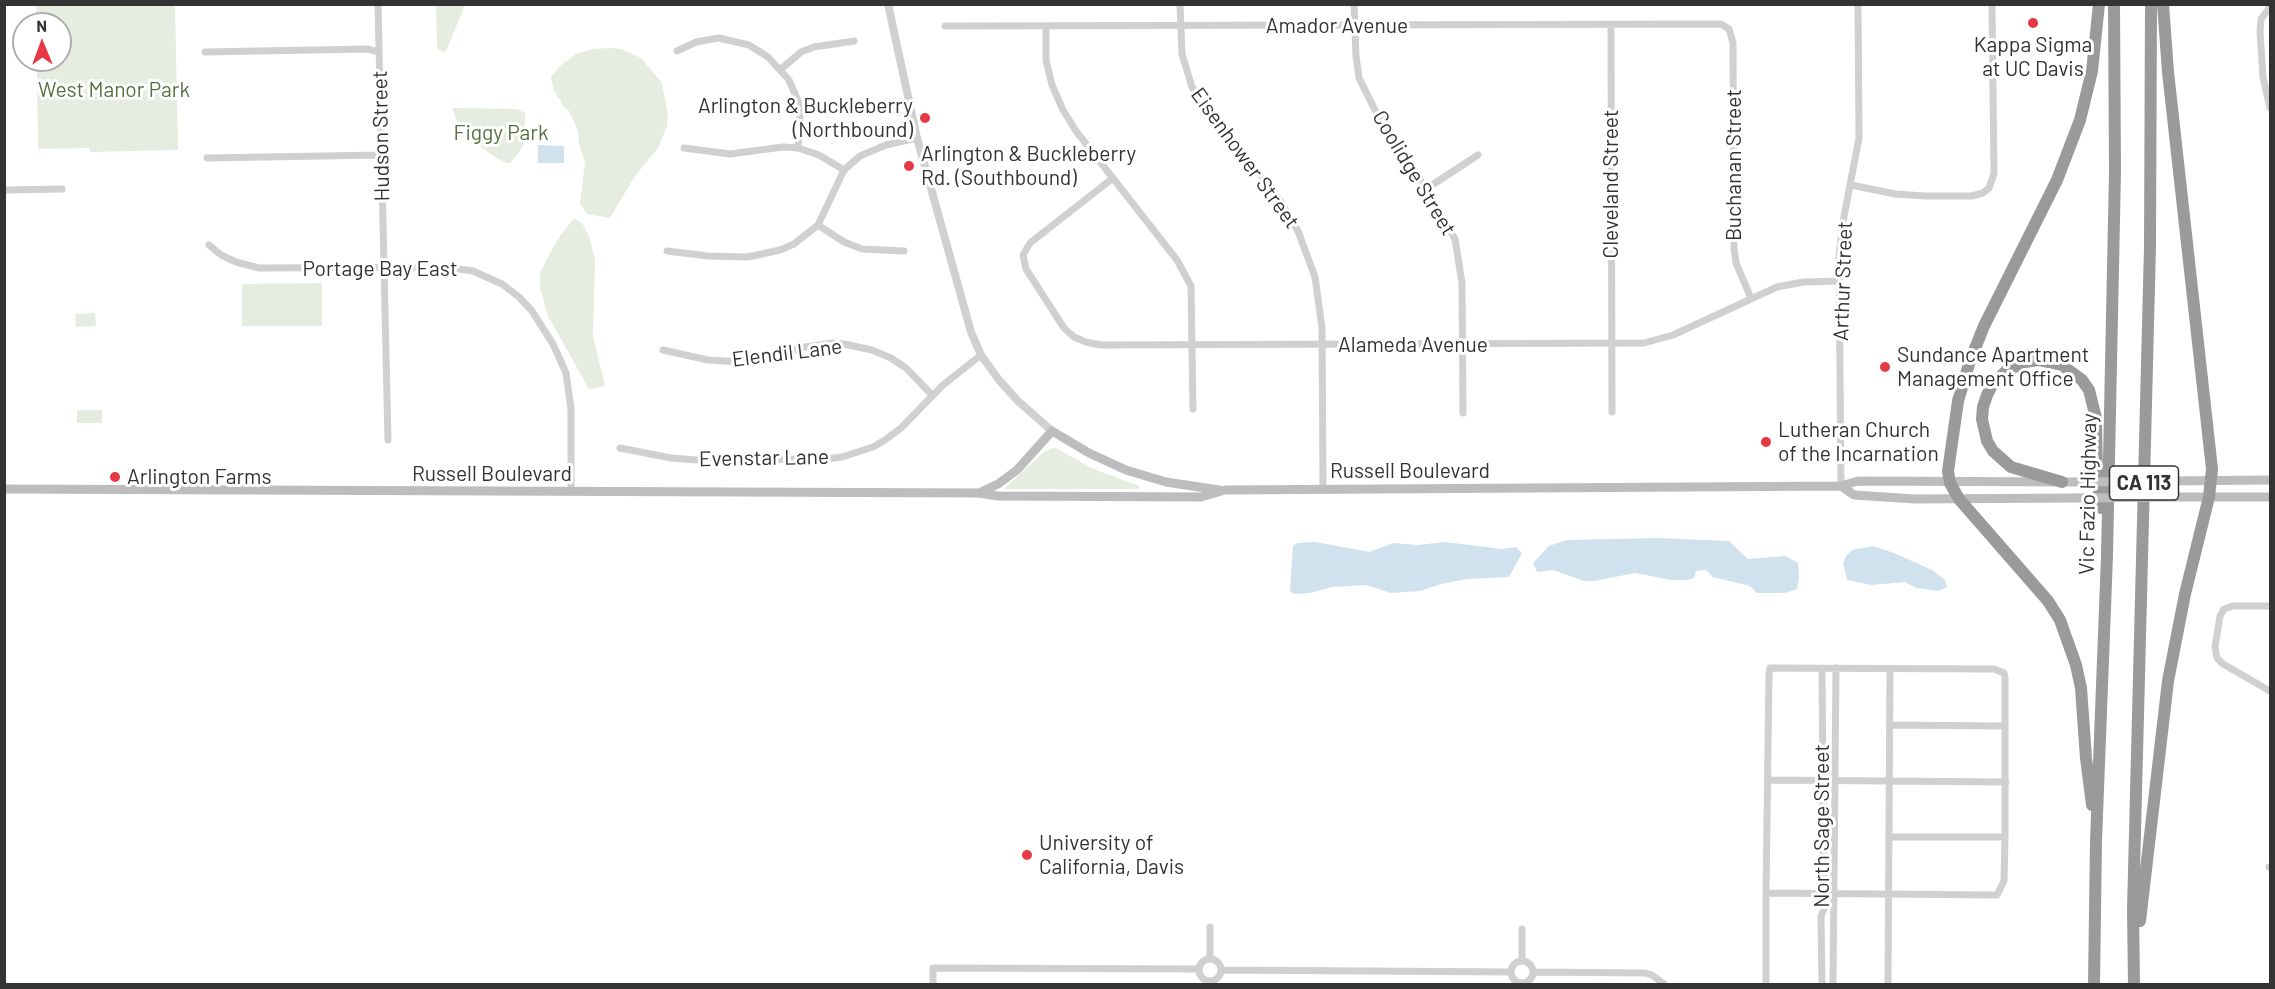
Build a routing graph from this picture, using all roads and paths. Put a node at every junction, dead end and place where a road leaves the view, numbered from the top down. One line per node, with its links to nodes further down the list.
1 (378, 4): 21 (street, Hudson Street)
2 (888, 4): 24 (street)
3 (1180, 4): 16 (street, Eisenhower Street)
4 (1354, 4): 14 (street, Coolidge Street)
5 (1858, 4): 32 (street, Arthur Street)
6 (1992, 4): 32 (street)
7 (2099, 4): 59 (highway)
8 (2114, 4): 69 (highway, Vic Fazio Highway / CA 113)
9 (2151, 4): 93 (highway, CA 113)
10 (2163, 4): 57 (highway)
11 (2271, 7): 23 (street)
12 (1611, 25): 14 (street, Amador Avenue); 17 (street, Amador Avenue); 43 (street, Cleveland Street)
13 (1046, 26): 15 (street, Amador Avenue); 16 (street, Amador Avenue); 31 (street)
14 (1354, 26): 16 (street, Amador Avenue); 34 (street, Coolidge Street)
15 (945, 27)
16 (1180, 27): 45 (street, Eisenhower Street)
17 (1729, 29): 42 (street, Buchanan Street)
18 (854, 41): 22 (street)
19 (677, 51): 22 (street)
20 (205, 52): 21 (street)
21 (379, 52): 27 (street, Hudson Street)
22 (781, 69): 26 (street)
23 (2271, 108)
24 (917, 138): 30 (street); 48 (street)
25 (684, 148): 26 (street)
26 (798, 148): 30 (street)
27 (381, 155): 29 (street); 40 (street, Hudson Street)
28 (1478, 155): 34 (street)
29 (207, 158)
30 (844, 170): 36 (street)
31 (1113, 178): 46 (street); 46 (street, Alameda Avenue)
32 (1851, 185): 41 (street, Arthur Street)
33 (62, 189): 35 (street)
34 (1426, 189): 44 (street, Coolidge Street)
35 (4, 190)
36 (818, 225): 38 (street); 39 (street)
37 (209, 245): 40 (street, Portage Bay East)
38 (667, 251)
39 (904, 251)
40 (384, 267): 54 (street, Hudson Street); 64 (street, Portage Bay East)
41 (1839, 281): 42 (street, Alameda Avenue); 60 (street, Arthur Street)
42 (1751, 298): 43 (street, Alameda Avenue)
43 (1612, 343): 44 (street, Alameda Avenue); 51 (street, Cleveland Street)
44 (1462, 344): 45 (street, Alameda Avenue); 52 (street, Coolidge Street)
45 (1322, 345): 46 (street, Alameda Avenue); 62 (street, Eisenhower Street)
46 (1194, 346): 50 (street)
47 (663, 350): 49 (street, Elendil Lane)
48 (981, 355): 49 (street, Evenstar Lane); 53 (street)
49 (932, 395): 55 (street, Evenstar Lane)
50 (1194, 409)
51 (1612, 412)
52 (1463, 413)
53 (1052, 431): 63 (main road); 65 (main road, Russell Boulevard)
54 (388, 440)
55 (620, 448)
56 (2271, 480): 57 (main road, Russell Boulevard)
57 (2211, 481): 58 (main road, Russell Boulevard, bridge); 66 (highway)
58 (2062, 482): 59 (main road, Russell Boulevard); 69 (highway)
59 (1950, 483): 60 (main road, Russell Boulevard); 68 (highway)
60 (1841, 486): 62 (main road, Russell Boulevard); 68 (main road, Russell Boulevard)
61 (4, 489): 64 (main road, Russell Boulevard)
62 (1323, 489): 63 (main road, Russell Boulevard)
63 (1225, 490): 65 (main road, Russell Boulevard)
64 (571, 492): 65 (main road, Russell Boulevard)
65 (979, 493)
66 (2209, 497): 67 (main road, Russell Boulevard); 68 (main road, Russell Boulevard, bridge); 93 (highway)
67 (2271, 497)
68 (1959, 499): 84 (highway)
69 (2107, 556): 84 (highway, Vic Fazio Highway / CA 113)
70 (2271, 606): 74 (street)
71 (1822, 668): 72 (street); 77 (street); 78 (street, North Sage Street)
72 (1836, 668): 73 (street); 79 (street, North Sage Street)
73 (1890, 669): 75 (street); 76 (street)
74 (2271, 690)
75 (1890, 725): 76 (street); 80 (street)
76 (2006, 726): 81 (street)
77 (1768, 780): 78 (street); 85 (street)
78 (1822, 780): 79 (street); 86 (street, North Sage Street)
79 (1834, 780): 80 (street); 87 (street, North Sage Street)
80 (1890, 781): 81 (street); 82 (street)
81 (2006, 782): 83 (street)
82 (1889, 837): 83 (street); 88 (street)
83 (2005, 837): 88 (street)
84 (2096, 841): 106 (highway, Vic Fazio Highway / CA 113)
85 (1766, 893): 86 (street); 102 (street)
86 (1823, 895): 87 (street); 103 (street, North Sage Street)
87 (1833, 895): 88 (street); 104 (street, North Sage Street)
88 (1888, 895): 105 (street)
89 (1210, 927): 91 (street)
90 (1522, 929): 92 (street)
91 (1210, 958): 94 (street); 95 (street)
92 (1522, 961): 96 (street); 97 (street)
93 (2135, 961): 107 (highway, CA 113)
94 (1199, 969): 98 (street); 99 (street)
95 (1222, 970): 96 (street); 98 (street)
96 (1510, 972): 100 (street)
97 (1533, 972): 100 (street); 101 (street)
98 (1210, 983)
99 (933, 984)
100 (1522, 984)
101 (1664, 984)
102 (1766, 984)
103 (1821, 984)
104 (1833, 984)
105 (1888, 984)
106 (2094, 984)
107 (2134, 984)

